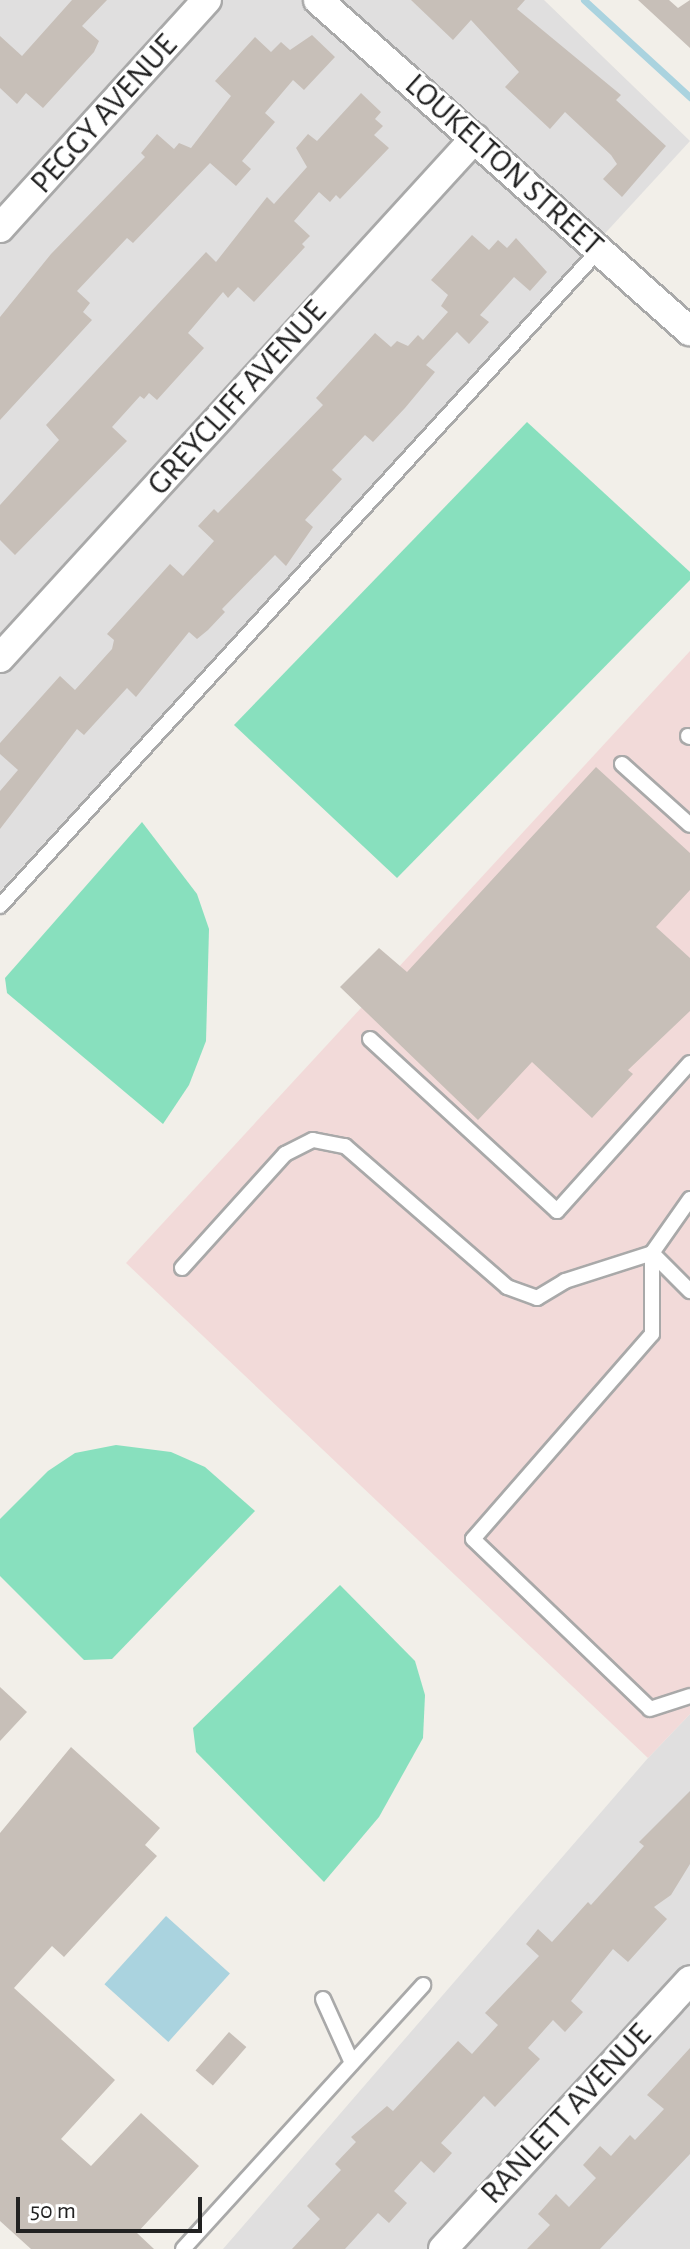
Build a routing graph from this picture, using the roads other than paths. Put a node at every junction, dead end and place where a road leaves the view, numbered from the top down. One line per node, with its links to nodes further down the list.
1 (207, 0): 4 (street, PEGGY AVENUE)
2 (318, 0): 3 (street, LOUKELTON STREET)
3 (475, 138): 5 (street, LOUKELTON STREET); 7 (street, GREYCLIFF AVENUE)
4 (0, 228)
5 (600, 249): 6 (street, LOUKELTON STREET); 10 (lane)
6 (690, 331)
7 (0, 658)
8 (622, 764): 9 (lane)
9 (690, 825)
10 (0, 906)
11 (370, 1039): 12 (lane)
12 (690, 1063)
13 (690, 1199): 14 (lane)
14 (652, 1253): 15 (lane); 16 (lane); 17 (lane)
15 (182, 1268)
16 (690, 1291)
17 (690, 1696)
18 (690, 1980): 23 (street, RANLETT AVENUE)
19 (423, 1985): 21 (lane)
20 (323, 1999): 21 (lane)
21 (352, 2063): 22 (lane)
22 (183, 2249)
23 (443, 2249)

